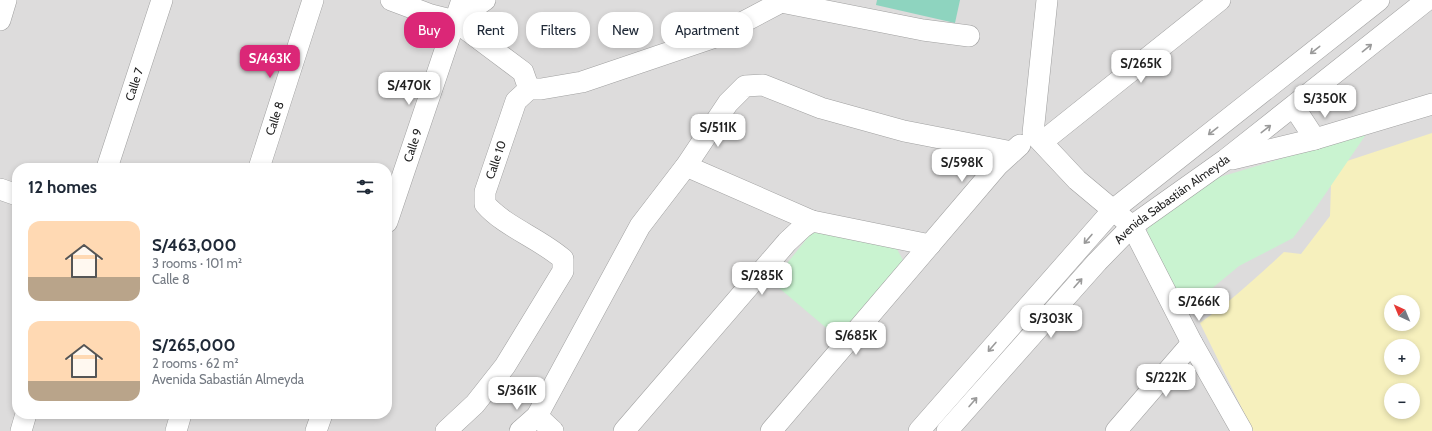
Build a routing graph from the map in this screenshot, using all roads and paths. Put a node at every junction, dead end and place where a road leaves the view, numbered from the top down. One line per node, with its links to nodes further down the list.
1 (6, 0): 13 (street)
2 (162, 0): 24 (street, Calle 7)
3 (313, 0): 25 (street, Calle 8)
4 (391, 0): 12 (street)
5 (462, 0): 14 (street, Calle 9)
6 (485, 0): 14 (street)
7 (1047, 0): 20 (street)
8 (1220, 0): 20 (street)
9 (1379, 0): 30 (street, Avenida Sabastián Almeyda, one-way to 30)
10 (1427, 0): 19 (street, Avenida Sabastián Almeyda, one-way to 10)
11 (783, 1): 15 (street); 17 (street)
12 (423, 12)
13 (0, 20)
14 (455, 21): 17 (street)
15 (969, 36)
16 (446, 48): 29 (street, Calle 9)
17 (529, 89): 42 (street, Calle 10)
18 (1432, 104): 21 (street)
19 (1294, 107): 21 (street); 23 (street, Avenida Sabastián Almeyda, one-way to 19)
20 (1038, 137): 22 (street); 30 (street)
21 (1316, 139): 23 (street)
22 (1012, 152): 26 (street); 33 (street)
23 (1225, 160): 32 (street, Avenida Sabastián Almeyda)
24 (109, 163)
25 (261, 163)
26 (686, 166): 31 (street); 35 (street)
27 (0, 189): 28 (street)
28 (12, 193)
29 (392, 207)
30 (1113, 210): 32 (street); 47 (street, Avenida Sabastián Almeyda, one-way to 47)
31 (812, 221): 33 (street); 45 (street)
32 (1132, 226): 34 (street); 48 (street, Avenida Sabastián Almeyda, one-way to 32)
33 (930, 245): 46 (street)
34 (1192, 343): 49 (street); 50 (street)
35 (536, 416): 43 (street); 44 (street)
36 (25, 419): 39 (street)
37 (180, 419): 40 (street)
38 (320, 419): 41 (street)
39 (21, 431)
40 (176, 431)
41 (316, 431)
42 (446, 431)
43 (520, 431)
44 (553, 431)
45 (624, 431)
46 (771, 431)
47 (919, 431)
48 (947, 431)
49 (1116, 431)
50 (1242, 431)

